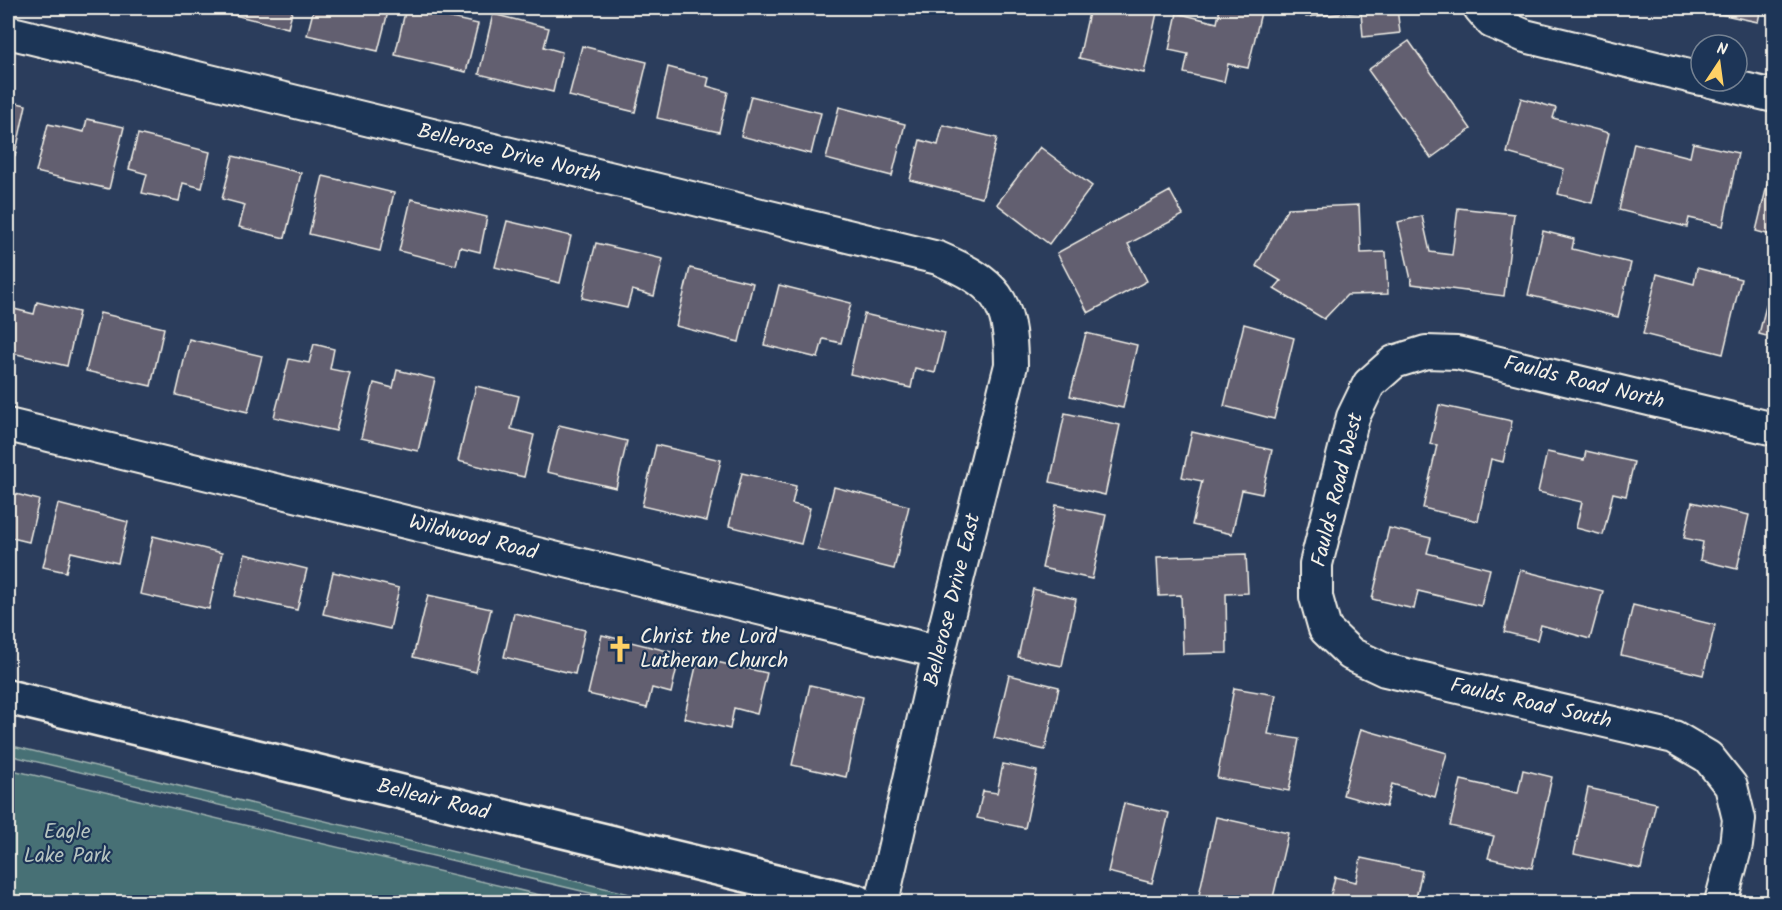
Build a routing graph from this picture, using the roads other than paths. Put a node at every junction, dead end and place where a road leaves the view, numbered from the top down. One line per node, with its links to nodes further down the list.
1 (1480, 8): 3 (street)
2 (8, 32): 6 (street, Bellerose Drive North)
3 (1689, 76)
4 (1749, 90): 5 (street)
5 (1774, 96)
6 (1000, 298): 11 (street, Bellerose Drive East)
7 (1394, 362): 9 (street, Faulds Road North); 10 (street, Faulds Road West)
8 (8, 425): 11 (street, Wildwood Road)
9 (1774, 429)
10 (1325, 629): 15 (street, Faulds Road South)
11 (939, 652): 14 (street, Bellerose Drive East)
12 (8, 697): 13 (main road, Belleair Road)
13 (858, 903)
14 (882, 903)
15 (1721, 903)

